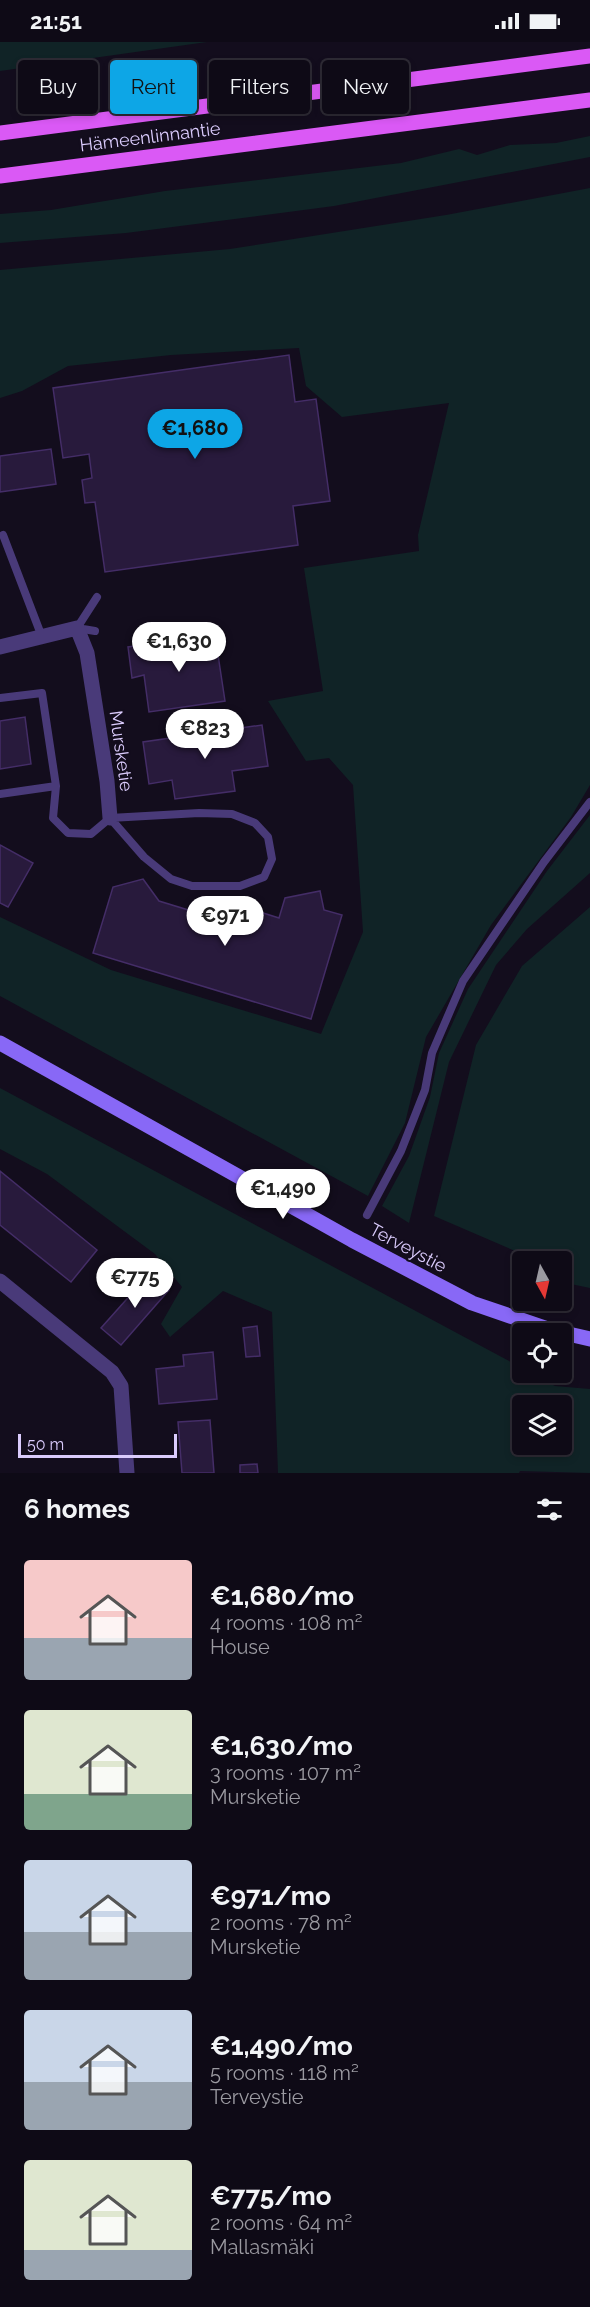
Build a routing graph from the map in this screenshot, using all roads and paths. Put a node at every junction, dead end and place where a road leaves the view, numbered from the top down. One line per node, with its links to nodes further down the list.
1 (590, 56): 3 (main road, Hämeenlinnantie)
2 (590, 100): 4 (main road, Hämeenlinnantie)
3 (0, 133)
4 (0, 176)
5 (3, 535): 9 (lane)
6 (97, 597): 7 (lane)
7 (77, 628): 8 (lane); 9 (street); 15 (street, Mursketie)
8 (95, 631)
9 (42, 637): 10 (street)
10 (0, 647)
11 (0, 698): 12 (lane)
12 (56, 786): 13 (lane); 15 (lane)
13 (0, 794)
14 (590, 802): 17 (lane)
15 (110, 818): 15 (lane)
16 (0, 1042): 19 (main road, Terveystie)
17 (367, 1215)
18 (0, 1281): 20 (street)
19 (590, 1339)
20 (127, 1473)

